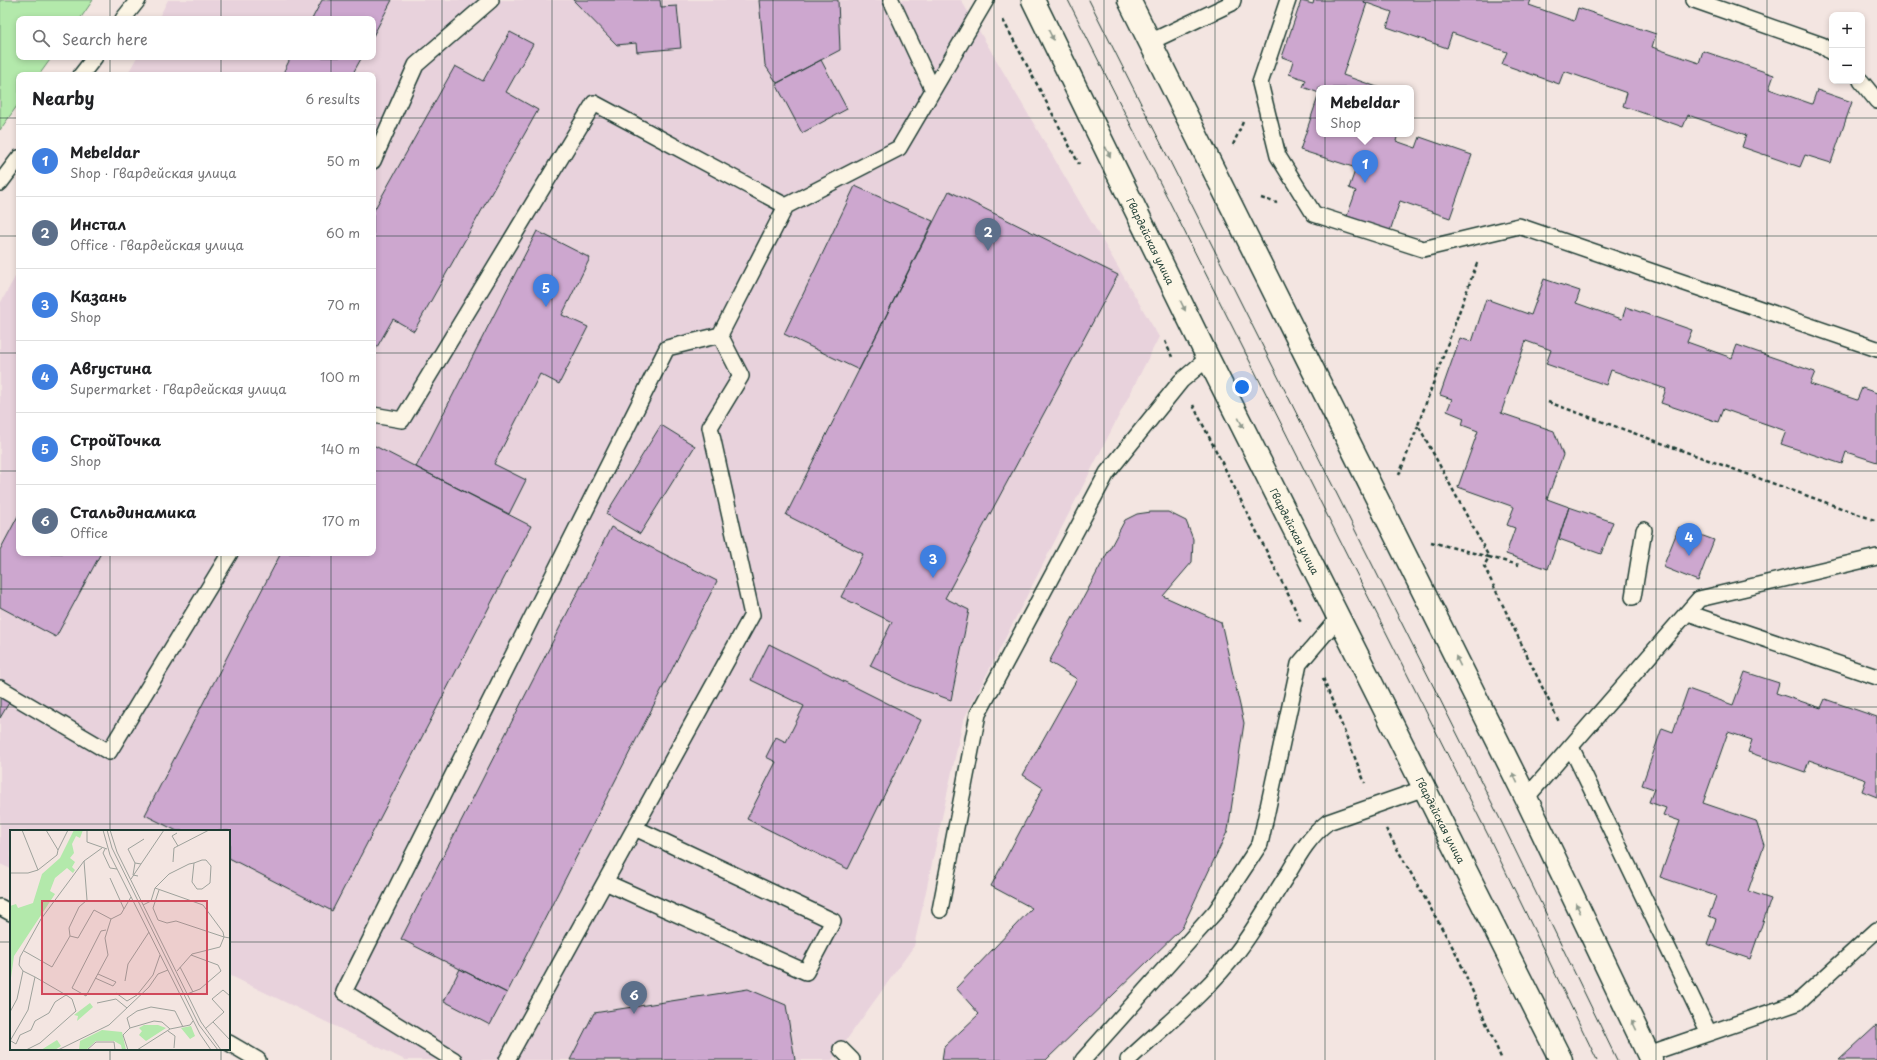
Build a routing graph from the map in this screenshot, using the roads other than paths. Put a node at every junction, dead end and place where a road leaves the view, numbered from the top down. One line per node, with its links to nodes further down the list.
1 (138, 0): 10 (lane)
2 (491, 0): 18 (lane)
3 (891, 0): 16 (lane)
4 (986, 0): 16 (lane)
5 (1033, 0): 24 (main road, Гвардейская улица, one-way to 24)
6 (1129, 0): 11 (main road)
7 (1233, 0): 11 (lane)
8 (1288, 0): 23 (lane)
9 (1694, 0): 12 (lane)
10 (125, 16)
11 (1150, 42): 36 (main road, one-way to 11)
12 (1829, 51)
13 (93, 60): 14 (lane)
14 (83, 72)
15 (1863, 84): 17 (lane)
16 (933, 90): 21 (lane)
17 (1877, 101)
18 (376, 154)
19 (16, 162): 20 (lane)
20 (0, 183)
21 (786, 206): 22 (lane); 25 (lane)
22 (720, 335): 37 (lane); 48 (lane)
23 (1877, 349)
24 (1208, 358): 31 (main road, Гвардейская улица, one-way to 31); 40 (lane)
25 (376, 416)
26 (1644, 530): 29 (lane)
27 (228, 556): 33 (lane)
28 (1877, 557): 30 (lane)
29 (1633, 597)
30 (1688, 613): 32 (lane); 34 (lane)
31 (1339, 617): 35 (main road, Гвардейская улица); 51 (lane)
32 (1877, 677)
33 (0, 688)
34 (1571, 747): 36 (lane); 43 (lane)
35 (1425, 788): 52 (lane); 53 (main road, Гвардейская улица)
36 (1526, 798): 46 (main road, one-way to 36)
37 (635, 828): 38 (lane); 38 (lane)
38 (605, 882): 49 (lane)
39 (0, 907): 41 (lane)
40 (940, 910)
41 (10, 912)
42 (1877, 930): 43 (lane)
43 (1709, 1033): 46 (lane)
44 (230, 1044): 47 (lane)
45 (840, 1049): 50 (lane)
46 (1649, 1057)
47 (258, 1060)
48 (454, 1060)
49 (508, 1060)
50 (852, 1060)
51 (1083, 1060)
52 (1128, 1060)
53 (1561, 1060)

